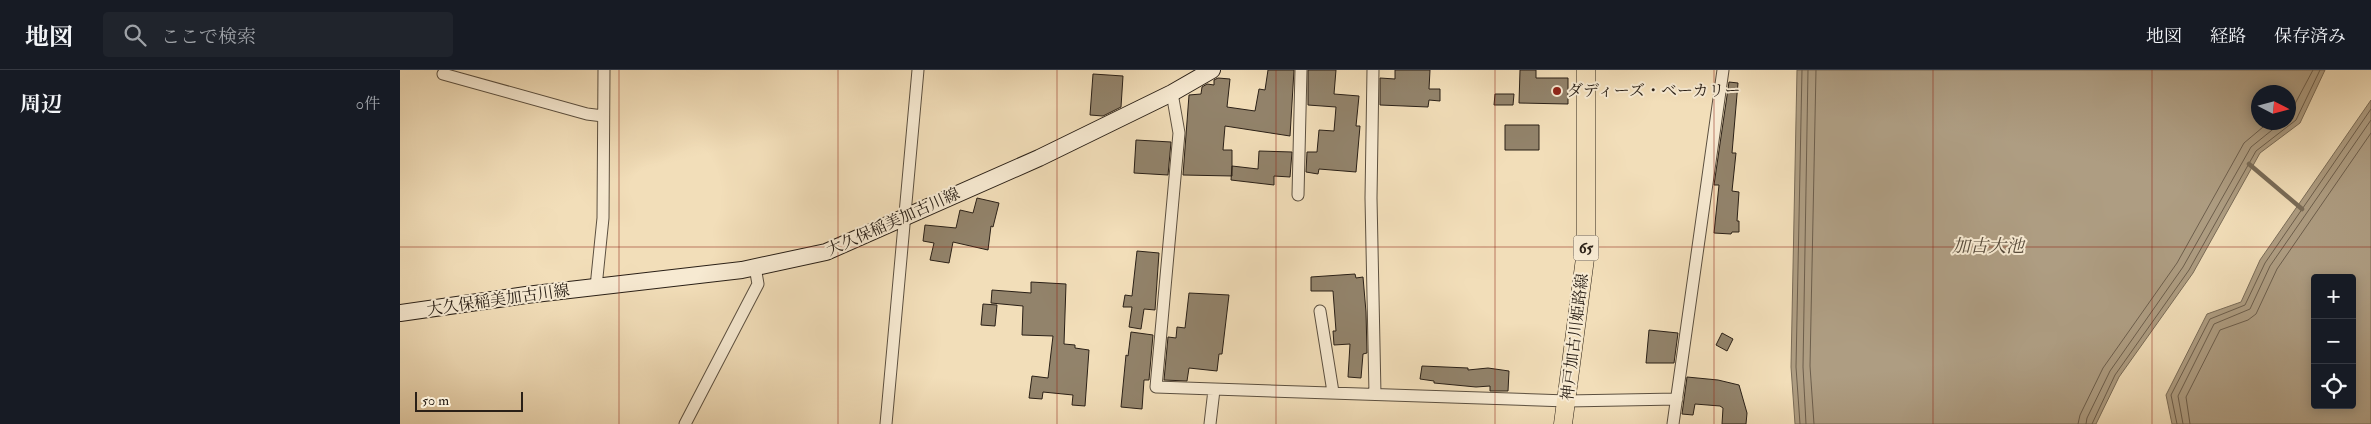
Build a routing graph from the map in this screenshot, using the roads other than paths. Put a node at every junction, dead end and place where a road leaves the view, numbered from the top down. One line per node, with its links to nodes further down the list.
1 (604, 70): 10 (street)
2 (918, 70): 12 (street)
3 (1212, 70): 9 (main road, 大久保稲美加古川線)
4 (1301, 70): 11 (street)
5 (1373, 70): 19 (street)
6 (1586, 70): 21 (main road, 神戸加古川姫路線 / 65)
7 (1723, 70): 20 (street)
8 (443, 74): 10 (street)
9 (1172, 93): 12 (main road, 大久保稲美加古川線); 17 (street)
10 (603, 116): 14 (street)
11 (1298, 195)
12 (904, 220): 13 (main road, 大久保稲美加古川線); 23 (street)
13 (755, 267): 14 (main road, 大久保稲美加古川線); 22 (street)
14 (596, 287): 16 (main road, 大久保稲美加古川線)
15 (1320, 312): 18 (street)
16 (400, 313)
17 (1214, 390): 18 (street); 24 (street)
18 (1333, 392): 19 (street)
19 (1375, 394): 21 (street)
20 (1677, 399): 21 (street); 26 (street)
21 (1567, 401): 25 (main road, 神戸加古川姫路線 / 65)
22 (685, 424)
23 (886, 424)
24 (1210, 424)
25 (1563, 424)
26 (1673, 424)

